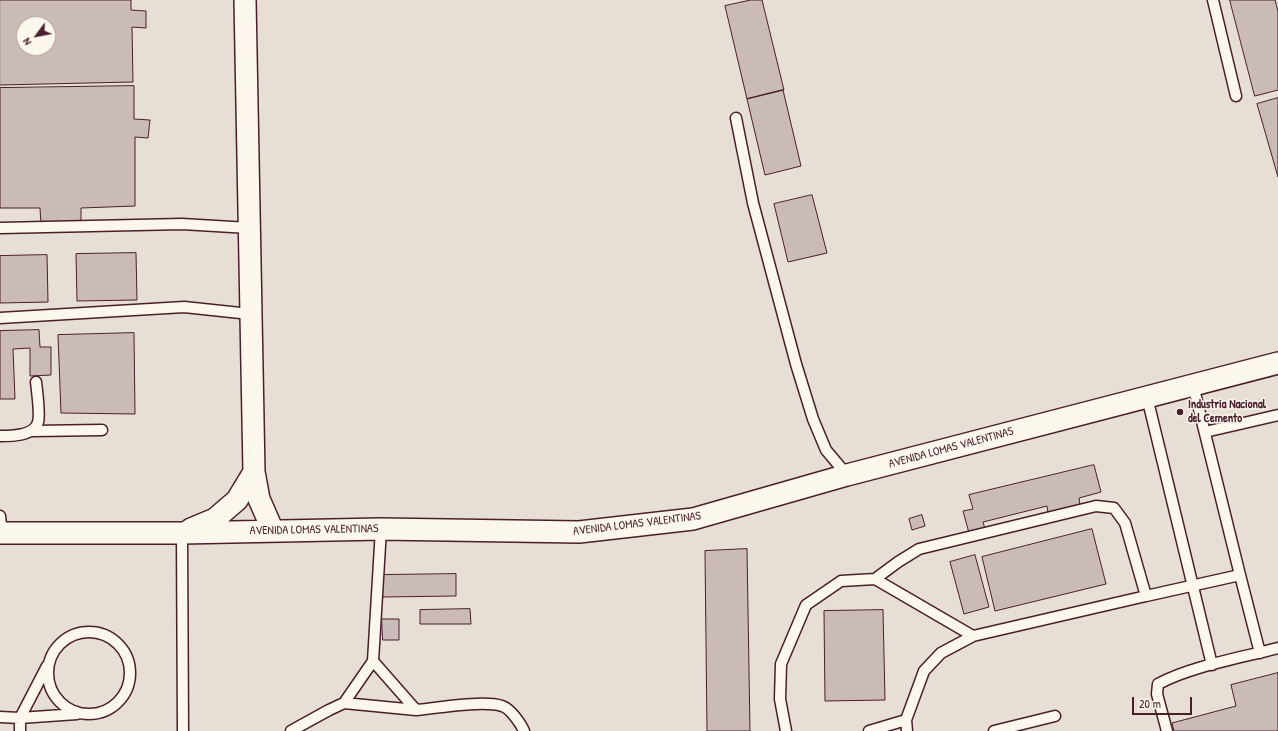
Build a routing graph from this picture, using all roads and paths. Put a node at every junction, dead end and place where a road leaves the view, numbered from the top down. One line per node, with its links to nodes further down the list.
1 (245, 0): 6 (street)
2 (1213, 0): 3 (lane)
3 (1236, 96)
4 (736, 118): 19 (lane)
5 (0, 228): 6 (lane)
6 (249, 228): 7 (street)
7 (250, 314): 8 (lane); 18 (street)
8 (0, 318)
9 (1278, 362): 11 (street, AVENIDA LOMAS VALENTINAS)
10 (36, 382): 15 (lane)
11 (1193, 385): 12 (street, AVENIDA LOMAS VALENTINAS); 16 (lane)
12 (1147, 397): 19 (street, AVENIDA LOMAS VALENTINAS); 26 (lane)
13 (1278, 414): 16 (lane)
14 (102, 430): 15 (lane)
15 (33, 431): 17 (lane)
16 (1205, 432): 24 (lane)
17 (0, 436)
18 (254, 472): 22 (street); 23 (street)
19 (847, 475): 21 (street, AVENIDA LOMAS VALENTINAS)
20 (1, 527): 23 (street, AVENIDA LOMAS VALENTINAS)
21 (380, 529): 22 (street, AVENIDA LOMAS VALENTINAS); 32 (lane)
22 (273, 531): 23 (street, AVENIDA LOMAS VALENTINAS)
23 (182, 533): 42 (lane)
24 (1240, 575): 26 (lane); 31 (lane)
25 (875, 579): 27 (lane); 28 (lane); 45 (lane)
26 (1193, 585): 27 (lane); 33 (lane)
27 (1146, 596): 28 (lane)
28 (973, 636): 40 (lane)
29 (58, 645): 36 (lane); 36 (lane); 39 (lane)
30 (1278, 648): 31 (lane)
31 (1260, 653): 33 (lane)
32 (373, 661): 34 (lane); 35 (lane)
33 (1212, 665): 49 (lane)
34 (344, 704): 35 (lane); 43 (lane)
35 (416, 710): 44 (lane)
36 (83, 714): 39 (lane)
37 (1054, 716): 48 (lane)
38 (0, 717): 39 (lane)
39 (20, 718): 41 (lane)
40 (906, 720): 46 (lane); 47 (lane)
41 (20, 731)
42 (183, 731)
43 (290, 731)
44 (524, 731)
45 (786, 731)
46 (869, 731)
47 (907, 731)
48 (994, 731)
49 (1167, 731)

